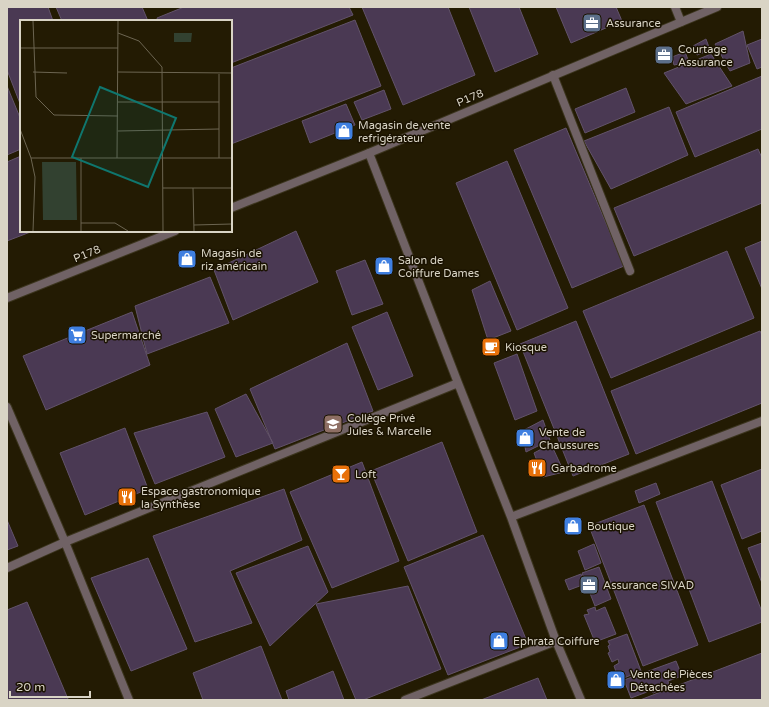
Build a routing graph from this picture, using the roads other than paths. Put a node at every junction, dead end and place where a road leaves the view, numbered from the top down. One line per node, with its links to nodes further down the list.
1 (675, 7): 3 (street)
2 (717, 7): 3 (street, P178)
3 (681, 22): 4 (street, P178)
4 (553, 75): 5 (street, P178); 8 (street)
5 (369, 153): 6 (street, P178); 10 (street)
6 (232, 208)
7 (172, 232): 9 (street, P178)
8 (630, 270)
9 (7, 298)
10 (458, 383): 13 (street); 14 (street)
11 (7, 407): 14 (street)
12 (762, 421): 13 (street)
13 (511, 517): 16 (street)
14 (65, 542): 15 (street); 17 (street)
15 (7, 568)
16 (556, 641): 18 (street); 19 (street)
17 (129, 700)
18 (405, 700)
19 (581, 700)

